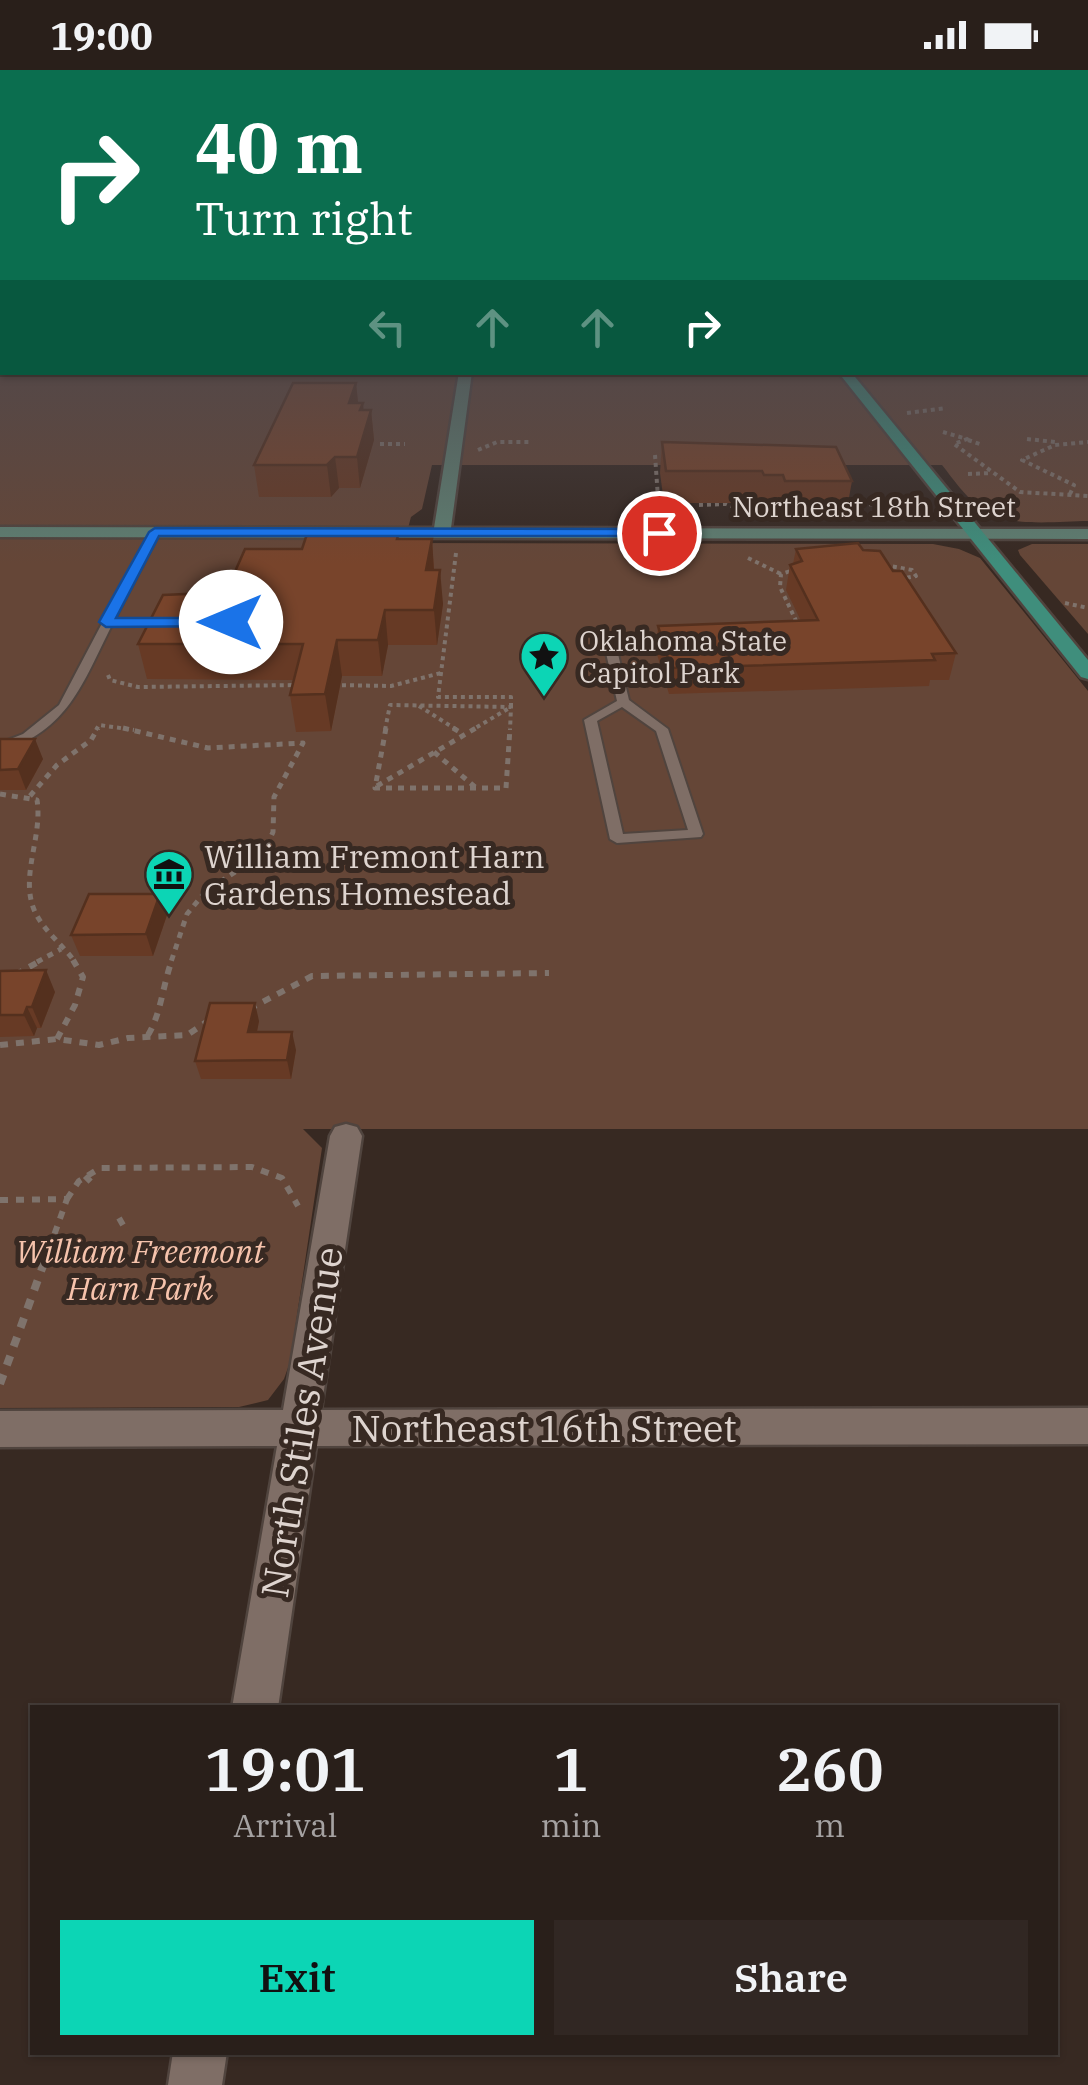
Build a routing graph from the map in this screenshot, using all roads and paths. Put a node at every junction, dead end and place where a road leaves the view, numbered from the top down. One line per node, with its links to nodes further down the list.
1 (465, 376): 31 (street)
2 (847, 376): 32 (main road)
3 (946, 408): 4 (path)
4 (901, 414)
5 (943, 432): 6 (path)
6 (968, 440): 11 (path); 18 (path)
7 (1027, 440): 12 (path)
8 (531, 442): 14 (path)
9 (1086, 443): 12 (path)
10 (380, 444): 13 (path)
11 (980, 444)
12 (1062, 444): 17 (path)
13 (406, 448)
14 (477, 450)
15 (655, 454): 23 (path)
16 (1015, 458): 17 (path)
17 (1022, 460): 21 (path)
18 (993, 473): 19 (path); 21 (path)
19 (968, 474)
20 (839, 492): 26 (path)
21 (1070, 494): 22 (path)
22 (1088, 496)
23 (663, 503)
24 (699, 505): 27 (path)
25 (921, 505): 26 (path)
26 (844, 506): 28 (path)
27 (744, 510)
28 (849, 516)
29 (0, 532): 30 (street, Northeast 18th Street)
30 (155, 532): 31 (street, Northeast 18th Street); 41 (lane)
31 (442, 533): 32 (street, Northeast 18th Street)
32 (978, 534): 33 (street, Northeast 18th Street); 46 (main road)
33 (1088, 534)
34 (747, 550): 38 (path)
35 (456, 552): 47 (path)
36 (876, 566): 36 (path)
37 (796, 569): 38 (path)
38 (780, 574): 43 (path)
39 (1088, 602): 40 (path)
40 (1078, 604)
41 (106, 622): 42 (lane); 45 (lane)
42 (178, 622)
43 (801, 630)
44 (620, 646): 50 (lane)
45 (94, 647): 48 (path); 54 (lane)
46 (1088, 673)
47 (440, 674): 49 (path); 52 (path)
48 (313, 685)
49 (331, 685)
50 (623, 702): 50 (lane)
51 (418, 706): 52 (path); 53 (path); 56 (path)
52 (510, 706): 53 (path); 57 (path)
53 (463, 734): 55 (path)
54 (0, 748)
55 (434, 752): 56 (path); 57 (path)
56 (374, 788): 57 (path)
57 (476, 788)
58 (0, 794): 59 (path)
59 (30, 796): 60 (path); 65 (path)
60 (62, 949): 62 (path); 66 (path)
61 (549, 973): 63 (path)
62 (0, 976)
63 (240, 1011)
64 (213, 1017): 65 (path)
65 (148, 1036): 66 (path)
66 (57, 1039): 67 (path)
67 (0, 1045)
68 (346, 1136): 80 (street, North Stiles Avenue)
69 (85, 1176): 70 (path); 71 (path); 73 (path)
70 (93, 1184)
71 (67, 1199): 72 (path); 76 (path)
72 (0, 1200)
73 (298, 1206)
74 (119, 1218): 75 (path)
75 (127, 1232)
76 (40, 1275): 77 (path); 78 (path)
77 (52, 1275)
78 (0, 1384)
79 (1088, 1426): 80 (street, Northeast 16th Street)
80 (300, 1427): 81 (street, Northeast 16th Street); 82 (street, North Stiles Avenue)
81 (0, 1428)
82 (256, 1705)
83 (200, 2055): 84 (street)
84 (195, 2085)

